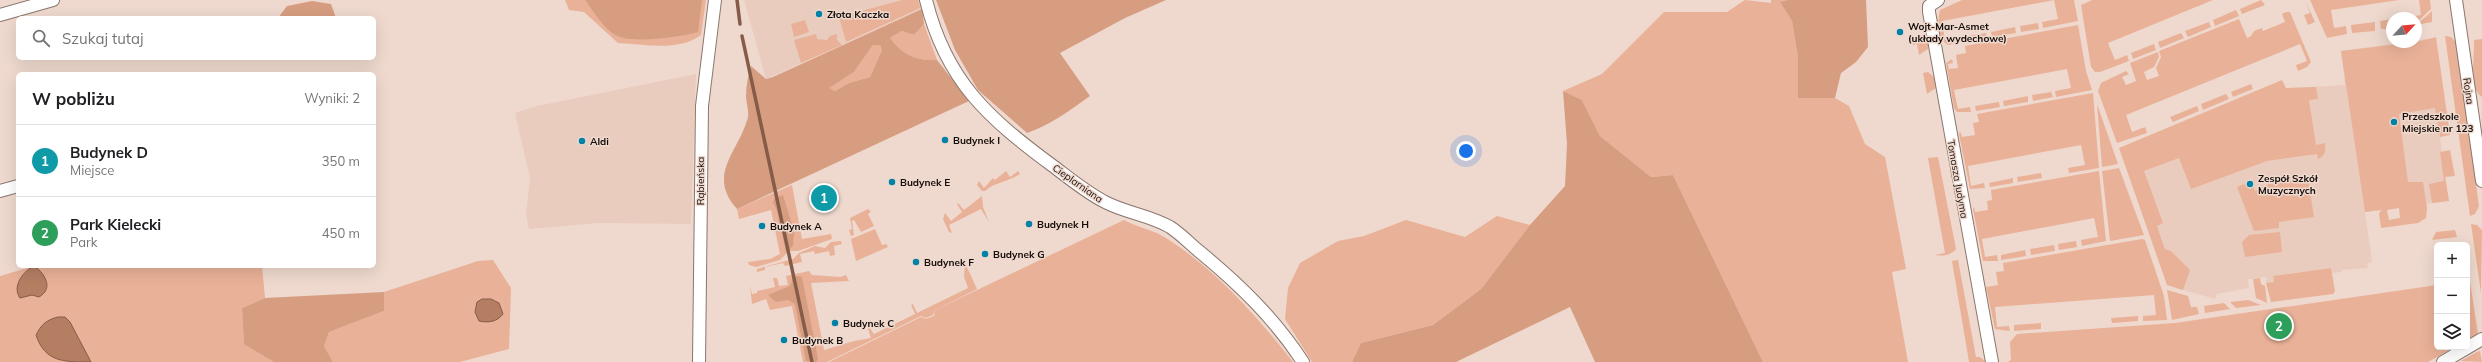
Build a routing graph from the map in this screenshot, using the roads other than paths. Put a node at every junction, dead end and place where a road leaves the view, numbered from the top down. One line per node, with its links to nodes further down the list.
1 (53, 0): 6 (street)
2 (716, 0): 11 (street, Rąbieńska)
3 (926, 0): 12 (street, Cieplarniana)
4 (1938, 0): 13 (street, Tomasza Judyma)
5 (2456, 0): 7 (street, Rojna)
6 (0, 15)
7 (2482, 181)
8 (16, 187): 9 (street)
9 (0, 191)
10 (2482, 339): 14 (street)
11 (699, 362)
12 (1303, 362)
13 (1992, 362)
14 (2443, 362)

